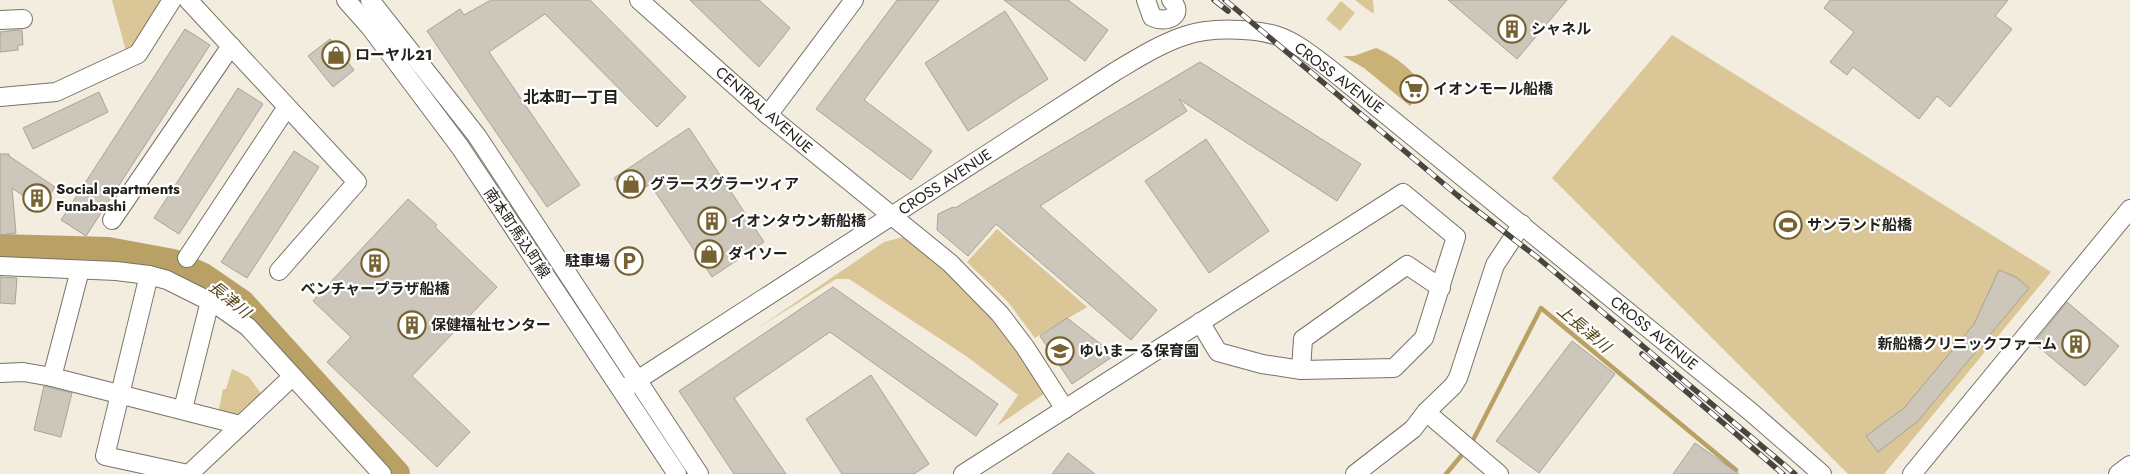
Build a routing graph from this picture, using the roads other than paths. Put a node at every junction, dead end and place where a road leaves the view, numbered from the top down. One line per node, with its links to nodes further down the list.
1 (172, 0): 14 (street)
2 (188, 0): 13 (street)
3 (346, 0): 12 (street, 南本町馬込町線)
4 (370, 0): 9 (street, 南本町馬込町線)
5 (639, 0): 16 (street, CENTRAL AVENUE)
6 (854, 0): 16 (street)
7 (1146, 0): 8 (street)
8 (1171, 0)
9 (384, 16): 12 (street); 17 (street, 南本町馬込町線)
10 (23, 18): 11 (street)
11 (0, 20)
12 (370, 28): 18 (street, 南本町馬込町線)
13 (231, 46): 15 (street); 21 (street)
14 (0, 97)
15 (287, 107): 23 (street); 26 (street)
16 (768, 115): 20 (street, CENTRAL AVENUE)
17 (476, 136): 18 (street); 35 (street, 南本町馬込町線)
18 (460, 147): 35 (street, 南本町馬込町線)
19 (2130, 209): 50 (street)
20 (892, 216): 22 (street, CROSS AVENUE); 35 (street, CROSS AVENUE); 38 (street, CENTRAL AVENUE)
21 (112, 220)
22 (1522, 224): 39 (street); 49 (street, CROSS AVENUE)
23 (187, 258)
24 (0, 266): 25 (street)
25 (80, 270): 27 (street); 33 (street)
26 (279, 271)
27 (149, 275): 29 (street); 36 (street)
28 (1441, 288): 30 (street); 31 (street); 31 (street)
29 (210, 301): 34 (street); 37 (street)
30 (1200, 322): 31 (street); 38 (street)
31 (1301, 370)
32 (0, 374): 33 (street)
33 (52, 377): 36 (street)
34 (292, 377): 40 (street); 43 (street)
35 (629, 385): 44 (street, 南本町馬込町線); 45 (street, 南本町馬込町線)
36 (120, 394): 37 (street); 42 (street)
37 (183, 409): 40 (street)
38 (1065, 409): 46 (street)
39 (1426, 412): 47 (street); 48 (street)
40 (240, 425): 42 (street)
41 (2130, 465): 51 (street)
42 (189, 474)
43 (382, 474)
44 (677, 474)
45 (698, 474)
46 (963, 474)
47 (1355, 474)
48 (1498, 474)
49 (1822, 474)
50 (1912, 474)
51 (2118, 474)

